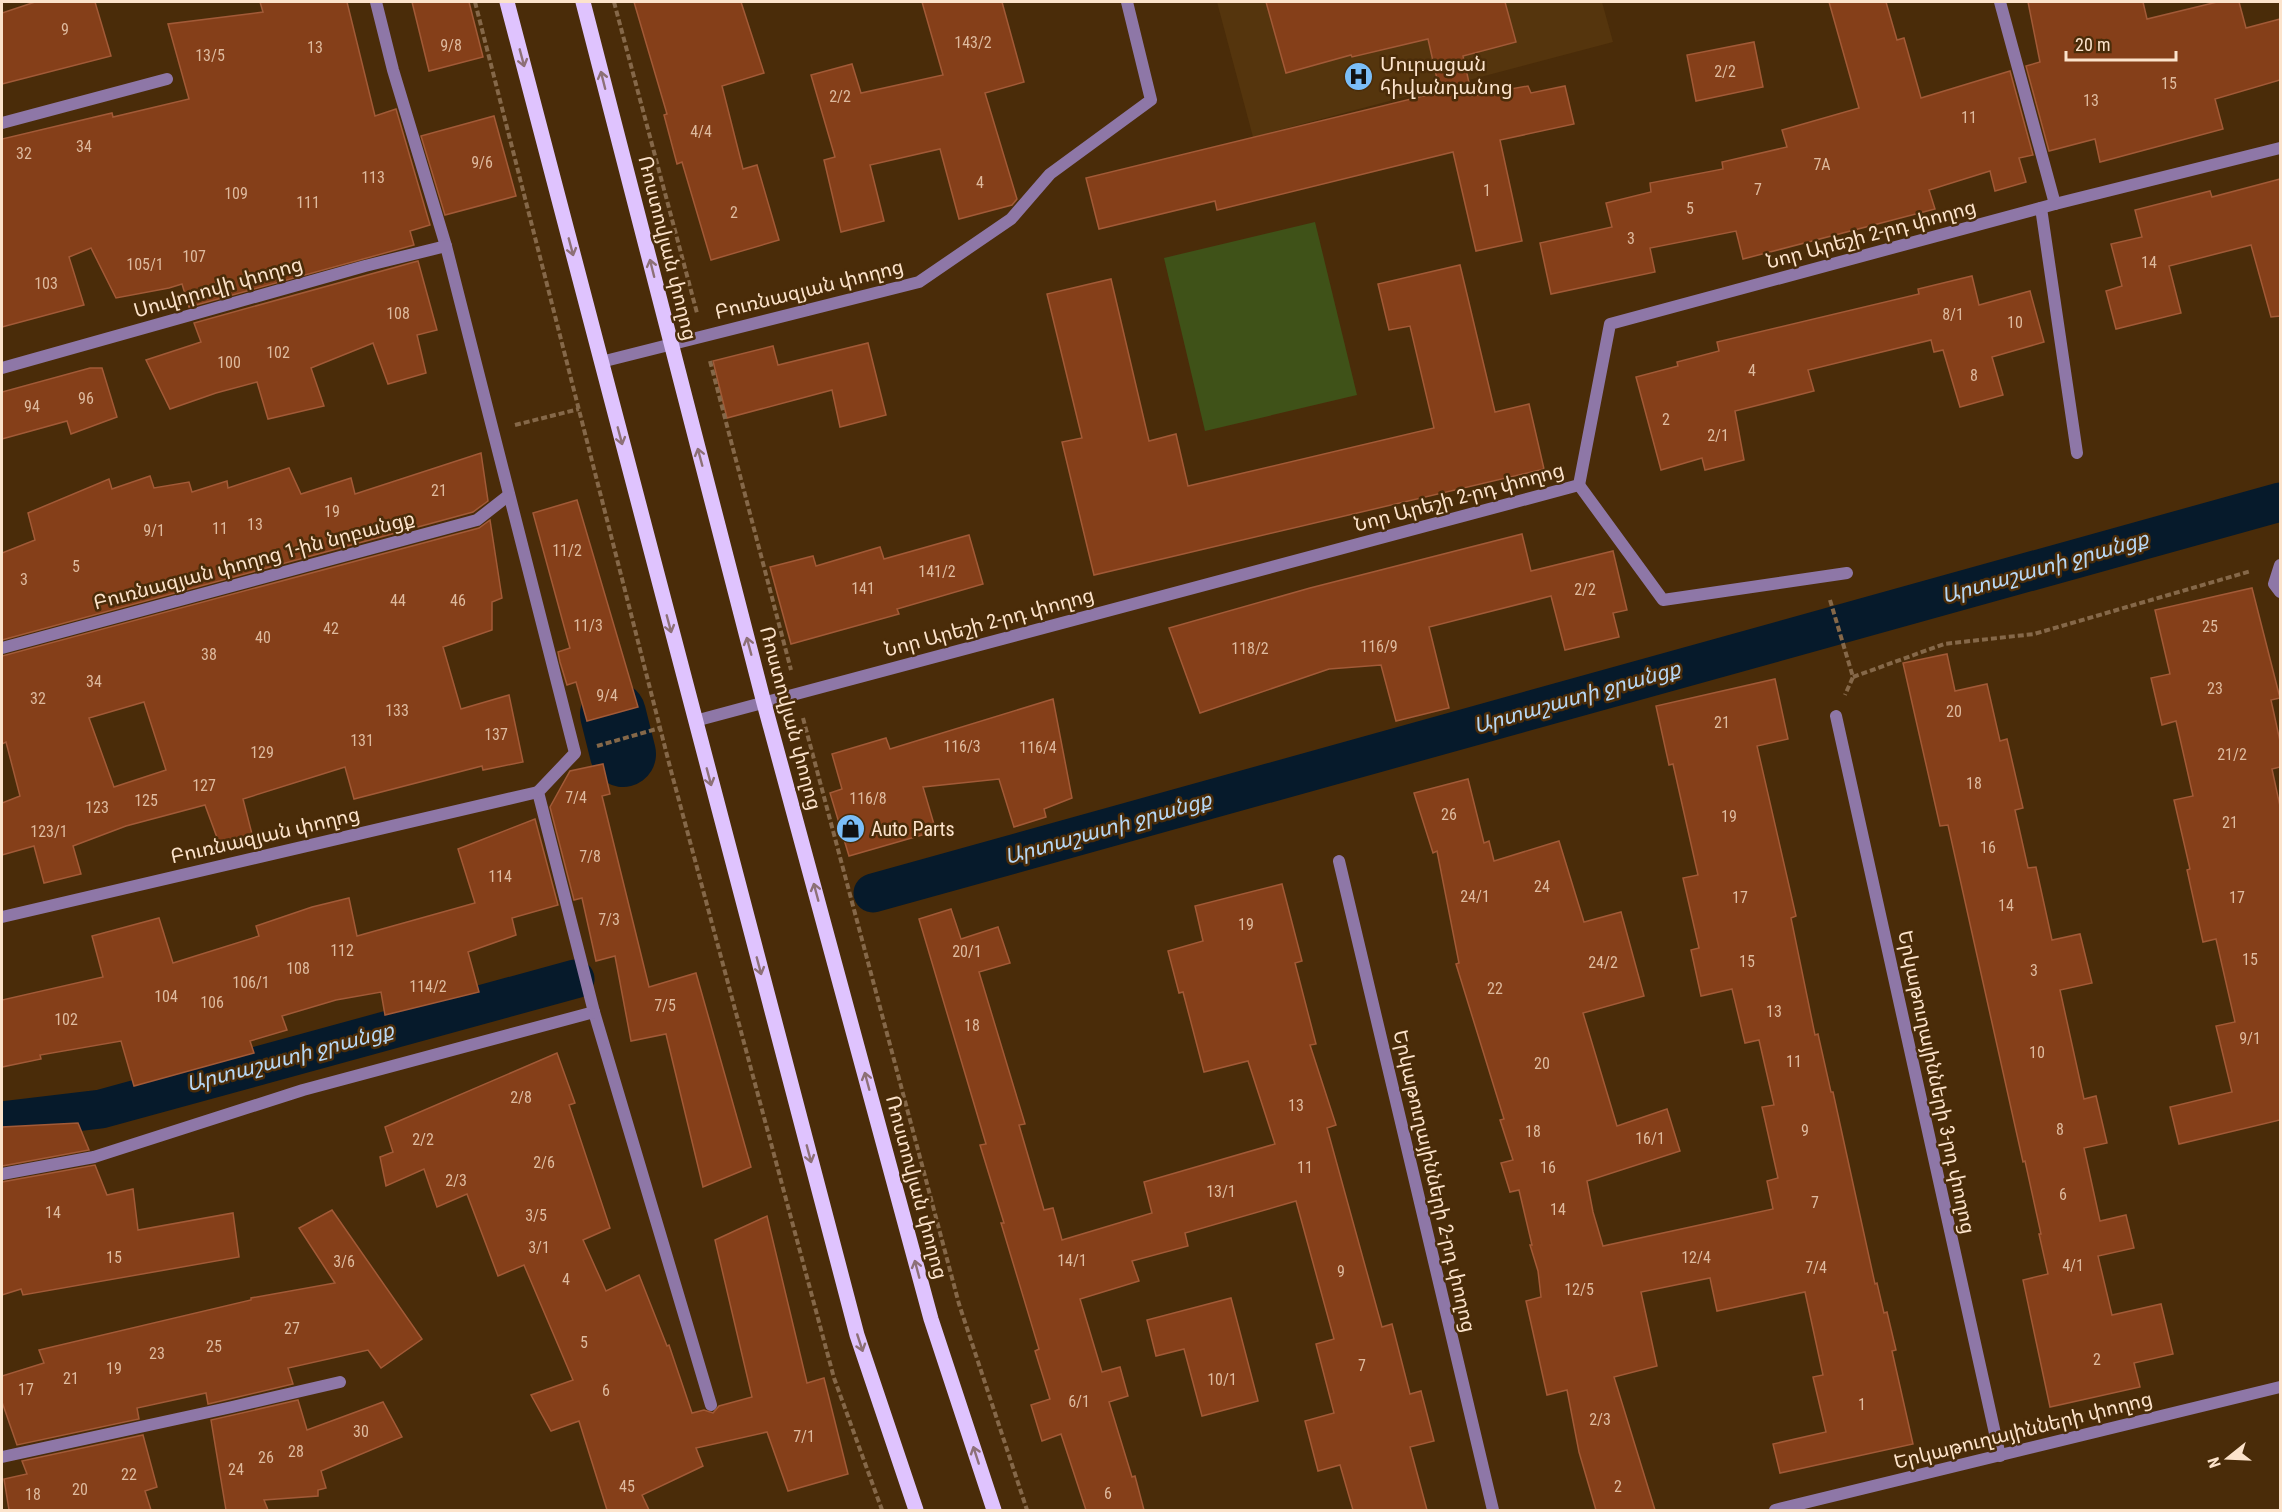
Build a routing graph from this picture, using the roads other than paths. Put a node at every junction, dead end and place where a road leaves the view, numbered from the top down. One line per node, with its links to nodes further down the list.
1 (376, 2): 11 (street)
2 (507, 2): 13 (main road, one-way to 13)
3 (583, 2): 12 (main road, Ռոստովյան փողոց, one-way to 3)
4 (1126, 2): 12 (street, Բուռնազյան փողոց)
5 (2000, 2): 9 (street)
6 (167, 79): 7 (street)
7 (2, 123)
8 (2280, 148): 9 (street, Նոր Արեշի 2-րդ փողոց)
9 (2055, 204): 10 (street, Նոր Արեշի 2-րդ փողոց)
10 (2041, 208): 15 (street); 16 (street, Նոր Արեշի 2-րդ փողոց)
11 (446, 246): 14 (street, Սուվորովի փողոց); 17 (street)
12 (671, 343): 13 (street, Բուռնազյան փողոց); 22 (main road, Ռոստովյան փողոց, one-way to 12)
13 (601, 362): 24 (main road, one-way to 24)
14 (2, 368)
15 (2077, 453)
16 (1579, 485): 19 (street); 22 (street, Նոր Արեշի 2-րդ փողոց)
17 (509, 495): 21 (street, Բուռնազյան փողոց 1-ին նրբանցք); 25 (street)
18 (2280, 565): 20 (street)
19 (1847, 573)
20 (2277, 588)
21 (2, 648)
22 (764, 703): 24 (street, Նոր Արեշի 2-րդ փողոց); 36 (main road, Ռոստովյան փողոց, one-way to 22)
23 (1836, 716): 33 (street, Երկաթուղայինների 3-րդ փողոց)
24 (695, 721): 35 (main road, one-way to 35)
25 (537, 792): 27 (street, Բուռնազյան փողոց); 28 (street)
26 (1339, 861): 37 (street, Երկաթուղայինների 2-րդ փողոց)
27 (2, 917)
28 (594, 1012): 29 (street); 32 (street)
29 (2, 1174)
30 (340, 1382): 34 (street)
31 (2280, 1387): 33 (street, Երկաթուղայինների փողոց)
32 (711, 1405)
33 (2000, 1456): 38 (street, Երկաթուղայինների փողոց)
34 (2, 1457)
35 (916, 1510)
36 (994, 1510)
37 (1493, 1510)
38 (1775, 1510)

